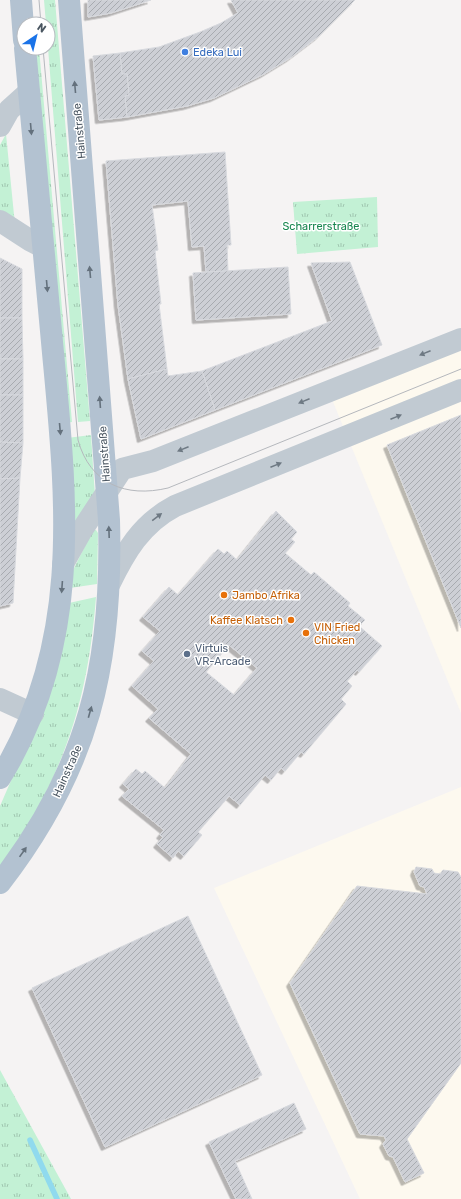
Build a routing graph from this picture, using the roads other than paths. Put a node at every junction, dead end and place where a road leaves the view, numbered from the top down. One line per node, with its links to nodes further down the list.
1 (20, 0): 3 (main road)
2 (69, 0): 11 (main road, Hainstraße, one-way to 2)
3 (22, 16)
4 (26, 56): 5 (main road)
5 (29, 92): 6 (street); 8 (main road, one-way to 8)
6 (0, 126)
7 (0, 221): 8 (street)
8 (43, 247): 13 (main road, one-way to 13)
9 (461, 339): 11 (street, one-way to 11)
10 (461, 390): 14 (street, one-way to 10)
11 (113, 465): 12 (main road, Hainstraße)
12 (107, 493): 13 (street); 14 (main road, Hainstraße, one-way to 12)
13 (63, 564): 16 (main road, one-way to 16)
14 (109, 585): 18 (main road, Hainstraße, one-way to 14)
15 (0, 699): 16 (street)
16 (33, 714): 17 (main road)
17 (0, 778)
18 (0, 883)

